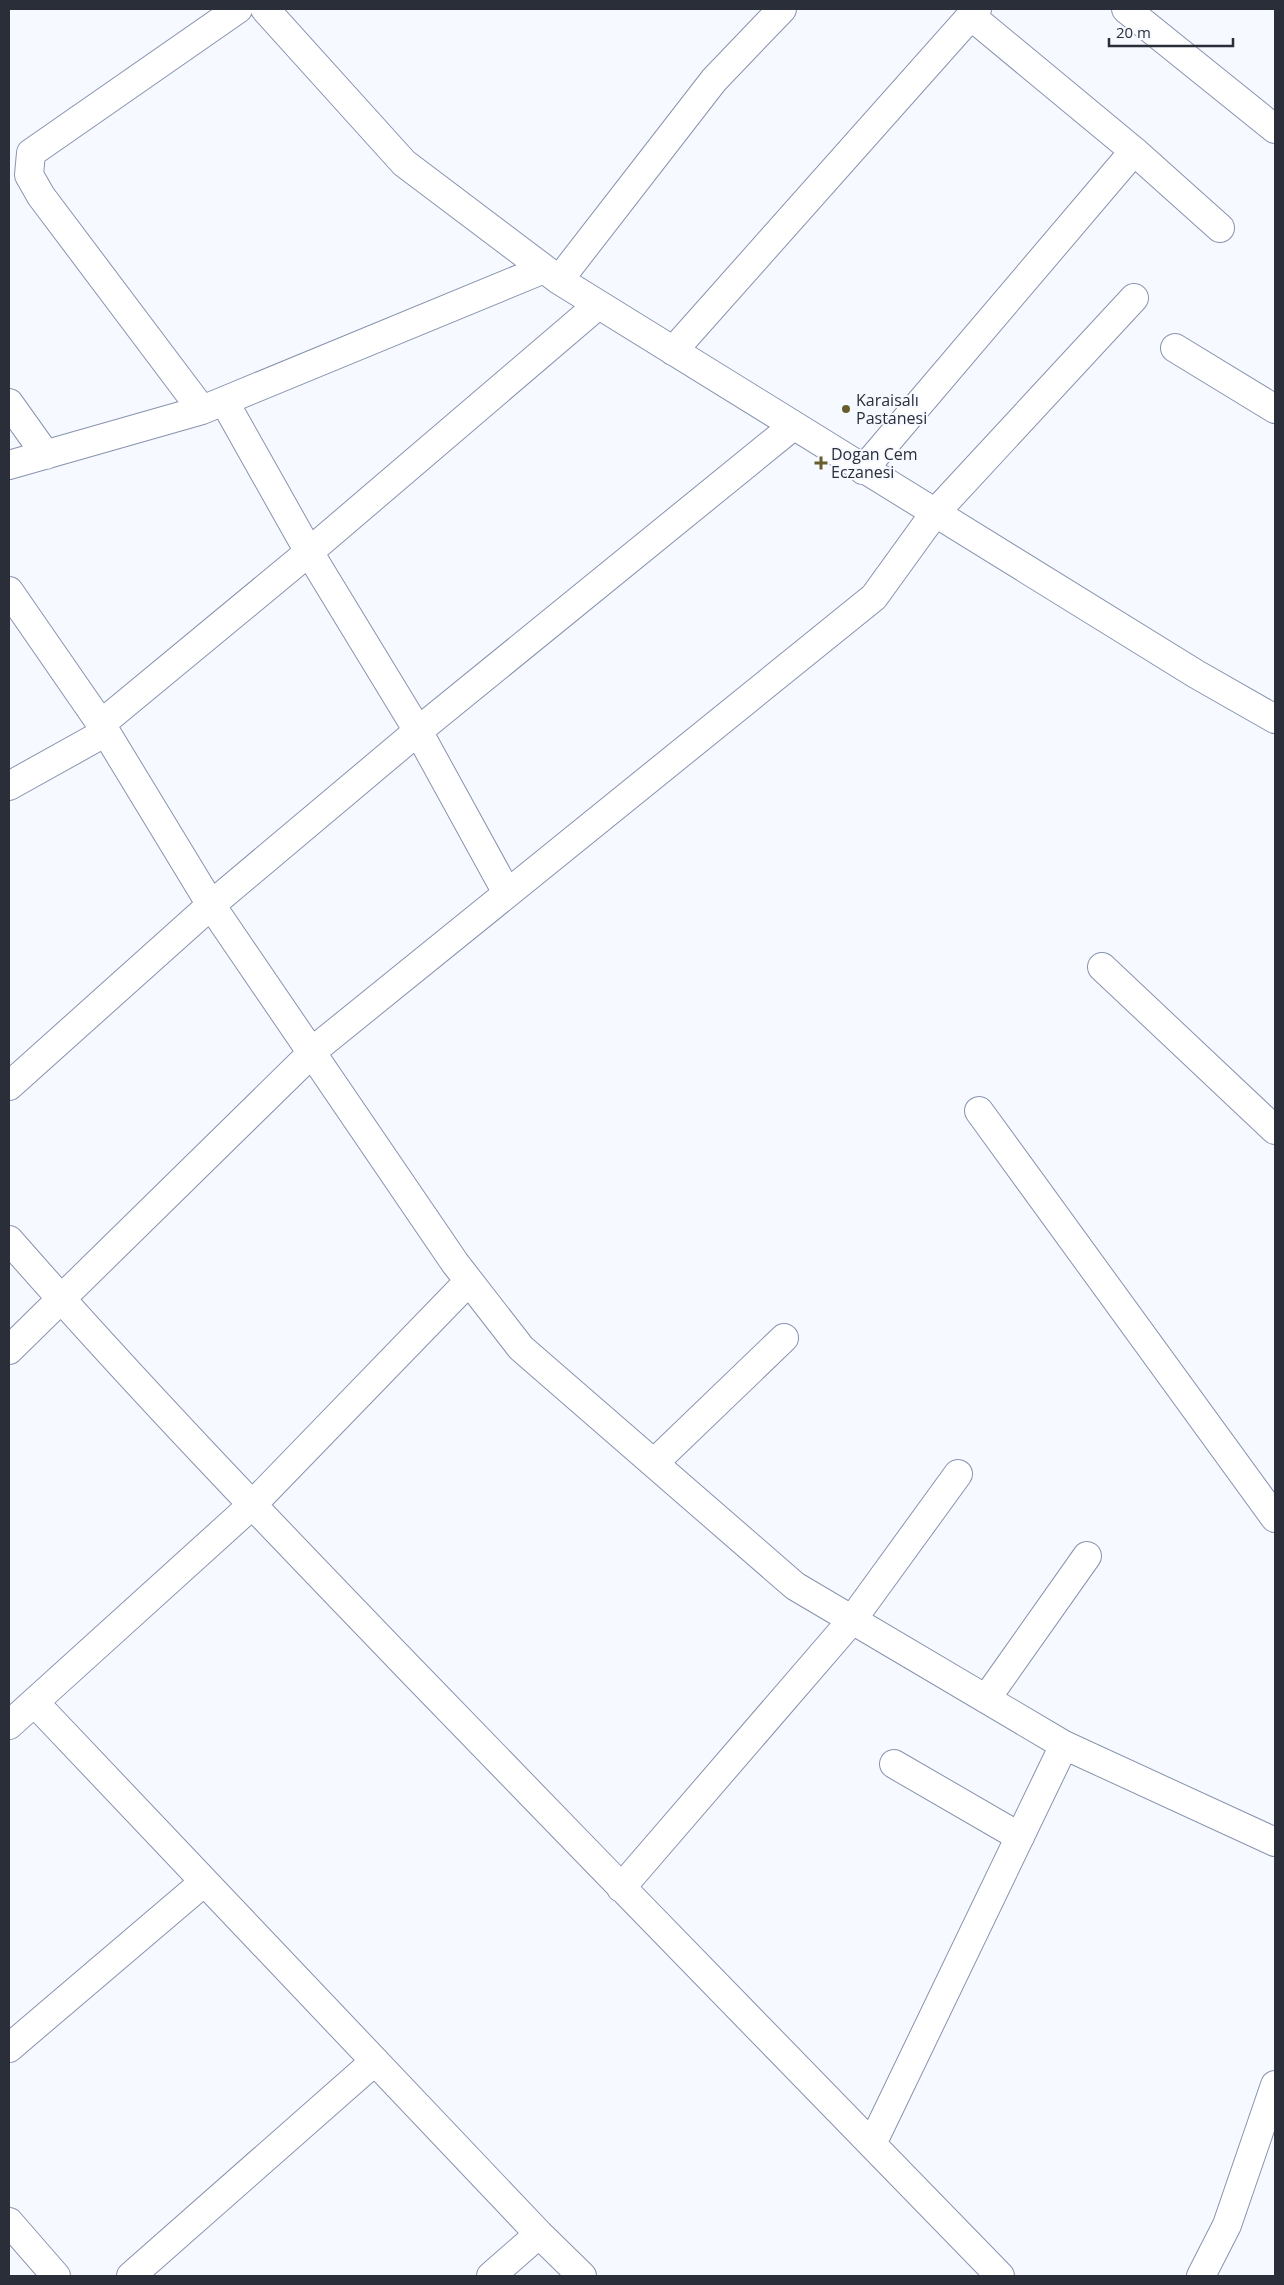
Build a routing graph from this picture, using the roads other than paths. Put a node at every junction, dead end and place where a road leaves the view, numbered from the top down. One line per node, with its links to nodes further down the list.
1 (238, 9): 15 (street)
2 (264, 9): 9 (street)
3 (782, 9): 9 (street)
4 (1126, 9): 6 (street)
5 (974, 12): 7 (street); 13 (street)
6 (1275, 129)
7 (1134, 151): 8 (street); 20 (street)
8 (1220, 228)
9 (552, 275): 11 (street); 15 (street)
10 (1134, 298): 21 (street)
11 (598, 305): 13 (street); 22 (street)
12 (1175, 348): 16 (street)
13 (673, 351): 17 (street)
14 (9, 403): 18 (street)
15 (213, 405): 18 (street); 22 (street)
16 (1275, 409)
17 (793, 426): 20 (street); 26 (street)
18 (46, 455): 19 (street)
19 (9, 465)
20 (863, 470): 21 (street)
21 (934, 514): 24 (street); 28 (street)
22 (309, 552): 25 (street); 26 (street)
23 (9, 592): 25 (street)
24 (1275, 718)
25 (103, 728): 27 (street); 29 (street)
26 (418, 731): 28 (street); 29 (street)
27 (9, 786)
28 (507, 893): 31 (street)
29 (211, 905): 31 (street); 32 (street)
30 (1102, 967): 34 (street)
31 (312, 1052): 36 (street); 37 (street)
32 (9, 1086)
33 (979, 1111): 43 (street)
34 (1275, 1130)
35 (9, 1240): 37 (street)
36 (469, 1281): 40 (street); 42 (street)
37 (62, 1300): 39 (street); 42 (street)
38 (784, 1338): 40 (street)
39 (9, 1350)
40 (654, 1463): 45 (street)
41 (958, 1474): 45 (street)
42 (252, 1505): 47 (street); 54 (street)
43 (1275, 1518)
44 (1086, 1556): 46 (street)
45 (852, 1620): 46 (street); 54 (street)
46 (986, 1699): 49 (street)
47 (35, 1703): 48 (street); 53 (street)
48 (9, 1725)
49 (1064, 1745): 51 (street); 52 (street)
50 (894, 1764): 51 (street)
51 (1020, 1838): 58 (street)
52 (1275, 1842)
53 (204, 1882): 55 (street); 56 (street)
54 (621, 1888): 58 (street)
55 (9, 2048)
56 (375, 2061): 60 (street); 62 (street)
57 (1275, 2085): 66 (street)
58 (872, 2144): 65 (street)
59 (9, 2222): 61 (street)
60 (539, 2234): 63 (street); 64 (street)
61 (56, 2276)
62 (131, 2276)
63 (491, 2276)
64 (582, 2276)
65 (1000, 2276)
66 (1201, 2276)

